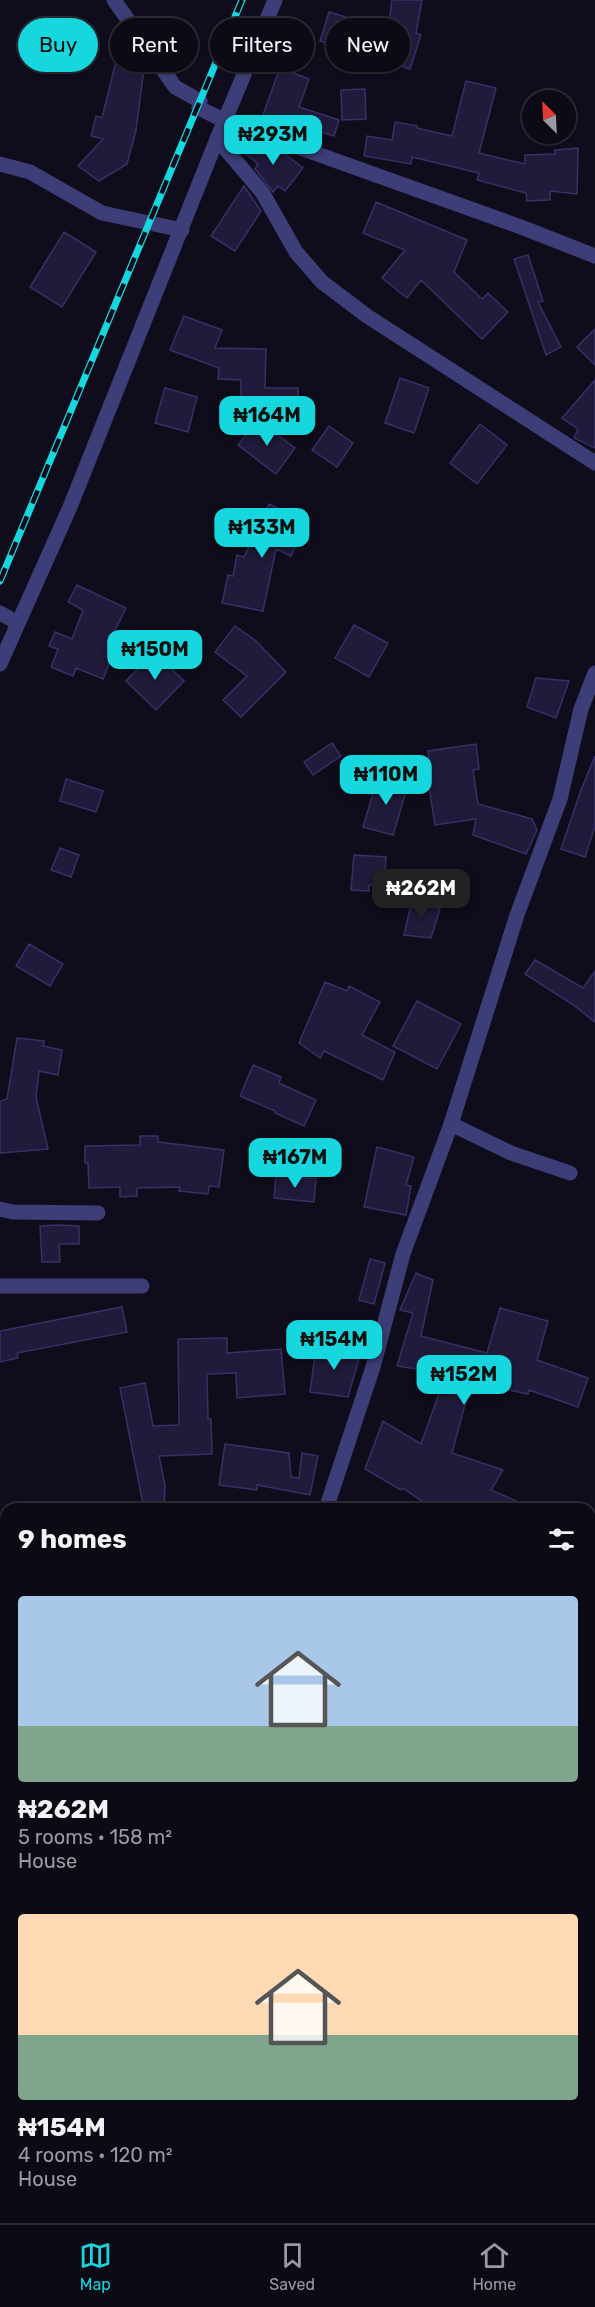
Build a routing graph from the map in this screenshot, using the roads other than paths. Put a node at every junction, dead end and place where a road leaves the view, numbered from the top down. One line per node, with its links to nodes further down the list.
1 (114, 0): 3 (street)
2 (275, 0): 3 (street)
3 (225, 121): 4 (street); 7 (street)
4 (217, 139): 6 (street); 8 (street)
5 (0, 164): 6 (street)
6 (182, 230): 10 (street)
7 (595, 256)
8 (595, 463)
9 (0, 613): 10 (street)
10 (18, 623): 11 (street)
11 (0, 664)
12 (595, 673): 13 (street)
13 (451, 1124): 14 (street); 19 (street)
14 (570, 1173)
15 (0, 1209): 16 (street)
16 (98, 1213)
17 (0, 1286): 18 (street)
18 (142, 1286)
19 (328, 1503)

